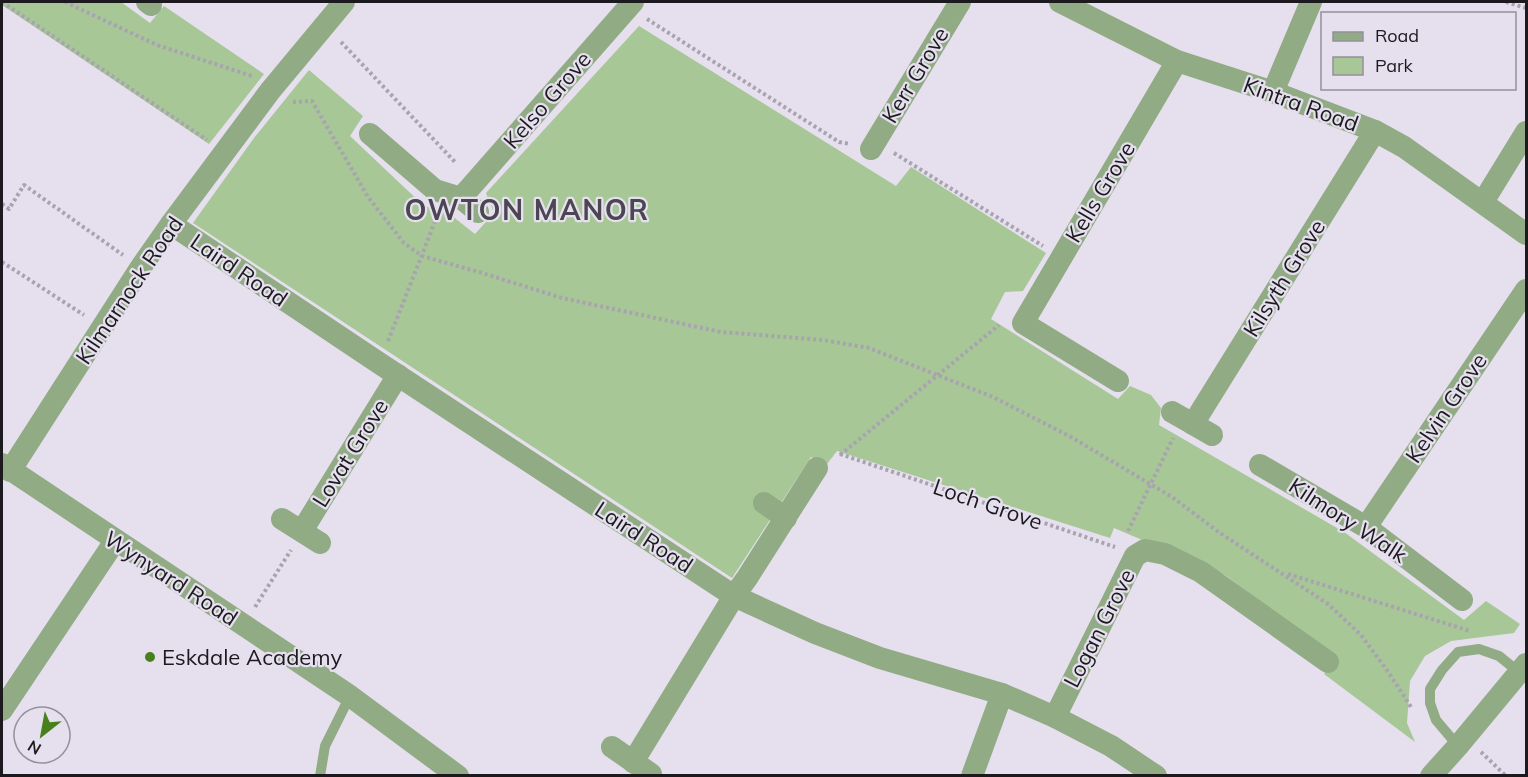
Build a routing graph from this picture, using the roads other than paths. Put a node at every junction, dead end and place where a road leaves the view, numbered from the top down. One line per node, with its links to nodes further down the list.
1 (344, 2): 13 (street, Kilmarnock Road)
2 (960, 2): 11 (street, Kerr Grove)
3 (1060, 2): 6 (street, Kintra Road)
4 (1311, 2): 7 (street)
5 (631, 4): 10 (street, Kelso Grove)
6 (1178, 61): 7 (street, Kintra Road); 17 (street, Kells Grove)
7 (1273, 92): 8 (street, Kintra Road)
8 (1375, 131): 12 (street, Kintra Road); 18 (street, Kilsyth Grove)
9 (1527, 132): 12 (street)
10 (370, 134)
11 (873, 145)
12 (1483, 202): 14 (street, Kintra Road)
13 (171, 224): 16 (street, Laird Road); 20 (street, Kilmarnock Road)
14 (1527, 234)
15 (1527, 290): 25 (street, Kelvin Grove)
16 (388, 369): 24 (street, Lovat Grove); 27 (street, Laird Road)
17 (1118, 381)
18 (1190, 422)
19 (1260, 465): 25 (street, Kilmory Walk)
20 (6, 467): 26 (street, Wynyard Road)
21 (817, 468): 23 (street)
22 (764, 503): 23 (street)
23 (786, 518): 27 (street)
24 (282, 519)
25 (1366, 527): 28 (street, Kilmory Walk)
26 (115, 541): 32 (street, Wynyard Road); 33 (street)
27 (734, 596): 31 (street, Laird Road); 37 (street)
28 (1462, 600)
29 (1328, 662): 34 (street, Logan Grove)
30 (1523, 668): 35 (street); 35 (lane)
31 (1002, 694): 34 (street, Laird Road); 40 (street)
32 (350, 696): 38 (lane); 39 (street, Wynyard Road)
33 (2, 708)
34 (1055, 717): 41 (street, Laird Road)
35 (1462, 741): 42 (street)
36 (612, 747): 37 (street)
37 (642, 768)
38 (320, 776)
39 (458, 776)
40 (972, 776)
41 (1156, 776)
42 (1431, 776)

